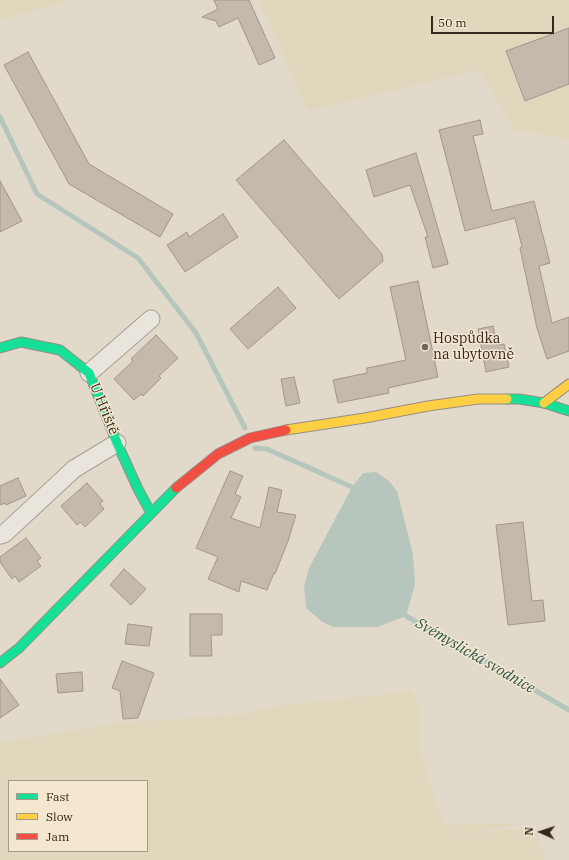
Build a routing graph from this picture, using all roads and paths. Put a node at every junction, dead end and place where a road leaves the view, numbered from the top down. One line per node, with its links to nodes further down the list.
1 (151, 319): 3 (street)
2 (0, 348): 3 (street, U Hřiště)
3 (89, 373): 7 (street, U Hřiště)
4 (569, 384): 5 (street)
5 (544, 403): 6 (street); 8 (street)
6 (569, 411)
7 (117, 443): 8 (street, U Hřiště); 9 (street)
8 (151, 513): 10 (street)
9 (0, 535)
10 (0, 663)

